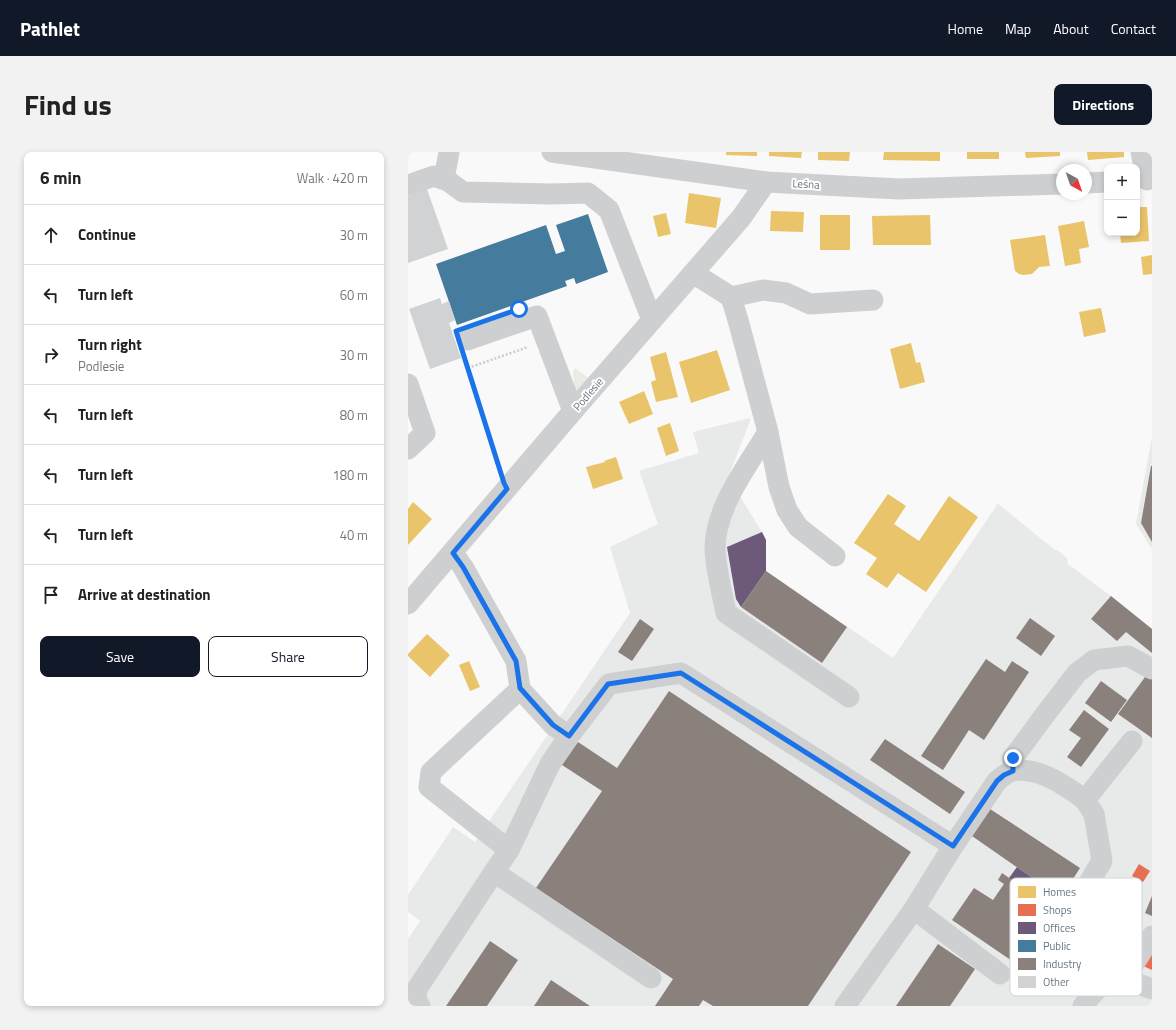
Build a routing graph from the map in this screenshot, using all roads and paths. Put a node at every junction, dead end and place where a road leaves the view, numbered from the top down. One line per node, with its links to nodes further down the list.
1 (449, 152): 4 (street)
2 (552, 152): 6 (street, Leśna)
3 (1142, 152): 5 (street)
4 (444, 179): 10 (street); 14 (street)
5 (1145, 180)
6 (766, 182): 9 (street, Leśna); 11 (street, Podlesie)
7 (1104, 182): 8 (street)
8 (1092, 183)
9 (1056, 184)
10 (408, 185)
11 (693, 273): 12 (street); 14 (street, Podlesie)
12 (730, 297): 13 (street); 20 (street)
13 (874, 300)
14 (652, 320): 19 (street, Podlesie)
15 (529, 346): 17 (path)
16 (465, 347): 17 (path); 19 (street)
17 (468, 368): 22 (path)
18 (408, 384): 21 (street)
19 (573, 411): 22 (street, Podlesie)
20 (768, 432): 24 (street); 28 (street)
21 (408, 449)
22 (507, 489): 23 (street, Podlesie)
23 (453, 553): 25 (street, Podlesie); 27 (street)
24 (835, 556)
25 (408, 604)
26 (1152, 669): 31 (street)
27 (520, 688): 29 (street); 34 (street)
28 (849, 697)
29 (569, 736): 33 (street); 34 (street)
30 (1132, 740): 32 (street)
31 (1013, 771): 32 (street); 33 (street)
32 (1085, 800): 36 (street)
33 (953, 846): 37 (street)
34 (509, 850): 35 (street)
35 (494, 872): 41 (street); 45 (street)
36 (1092, 878)
37 (914, 909): 40 (street); 46 (street)
38 (1152, 936): 39 (street)
39 (1142, 951)
40 (1000, 974)
41 (651, 978)
42 (1142, 985): 43 (street)
43 (1152, 989)
44 (1091, 996): 47 (street)
45 (420, 1006)
46 (846, 1006)
47 (1083, 1006)

